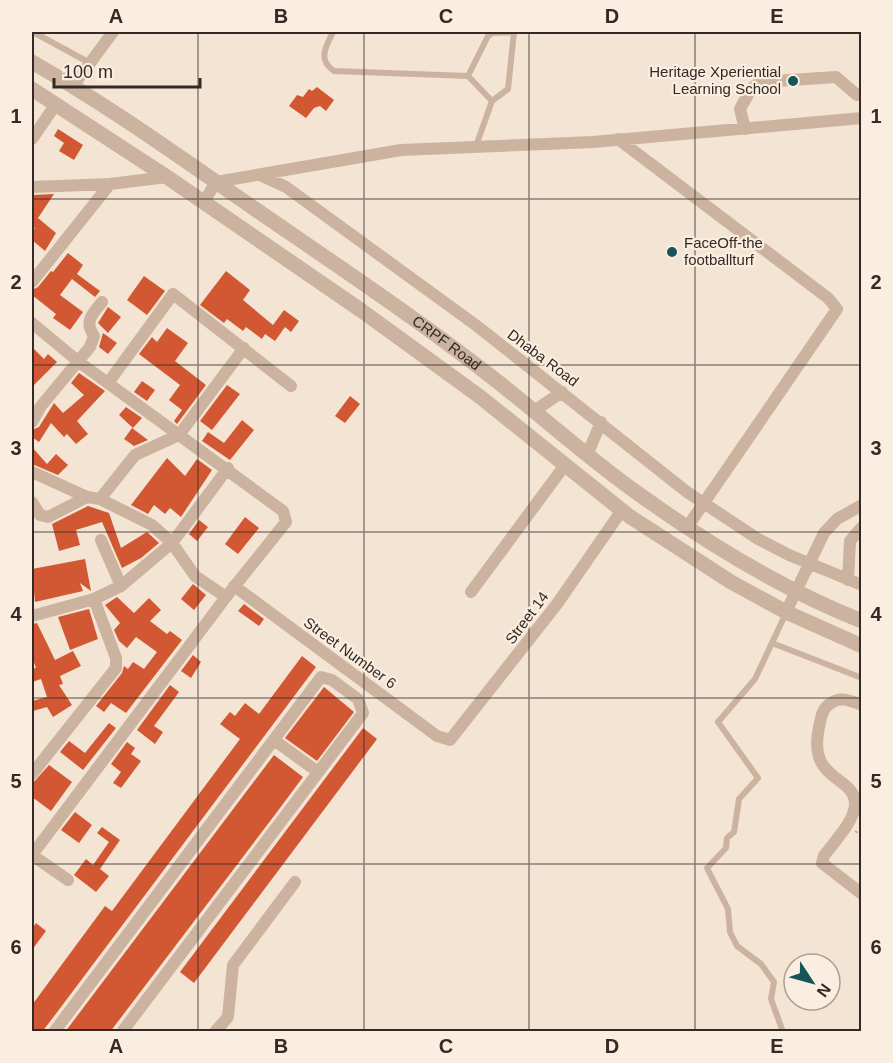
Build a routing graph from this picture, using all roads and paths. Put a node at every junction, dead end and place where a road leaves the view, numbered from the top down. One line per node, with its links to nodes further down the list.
1 (33, 32): 6 (lane)
2 (113, 32): 6 (street)
3 (333, 32): 7 (lane)
4 (513, 32): 7 (lane); 11 (lane)
5 (32, 62): 8 (street, CRPF Road)
6 (90, 63): 8 (street)
7 (468, 76): 11 (lane)
8 (73, 86): 20 (street, CRPF Road)
9 (32, 89): 12 (street)
10 (856, 95): 14 (street)
11 (492, 101): 17 (lane)
12 (56, 104): 15 (street); 19 (street)
13 (861, 118): 14 (street)
14 (745, 129): 16 (street)
15 (32, 139)
16 (618, 139): 17 (street); 43 (street)
17 (476, 147): 18 (street)
18 (260, 175): 20 (street); 31 (street, Dhaba Road)
19 (167, 177): 21 (street); 23 (street)
20 (216, 182): 23 (street); 32 (street, CRPF Road)
21 (110, 184): 22 (street); 24 (street)
22 (32, 187)
23 (204, 202): 37 (street)
24 (32, 282)
25 (102, 302): 28 (street)
26 (32, 323): 28 (street)
27 (244, 348): 29 (street); 30 (street); 35 (street)
28 (79, 362): 29 (street); 33 (street)
29 (108, 382): 35 (street)
30 (291, 386)
31 (562, 392): 32 (street); 34 (street, Dhaba Road)
32 (534, 411): 36 (street, CRPF Road)
33 (32, 418)
34 (601, 422): 36 (street); 43 (street, Dhaba Road)
35 (179, 435): 38 (street); 41 (street)
36 (588, 453): 46 (street, CRPF Road)
37 (566, 465): 45 (street); 56 (street)
38 (228, 468): 49 (street); 54 (street)
39 (32, 472): 40 (street)
40 (87, 497): 41 (street); 42 (street)
41 (100, 499): 49 (street)
42 (32, 502)
43 (704, 503): 46 (street); 50 (street, Dhaba Road)
44 (861, 505): 50 (street)
45 (622, 510): 59 (street); 67 (street, Street 14)
46 (688, 526): 55 (street, CRPF Road)
47 (861, 527): 51 (street)
48 (101, 540): 53 (street)
49 (172, 543): 53 (street); 57 (street)
50 (808, 564): 51 (street, Dhaba Road); 55 (street)
51 (848, 580): 52 (street, Dhaba Road)
52 (861, 585)
53 (121, 586): 58 (street)
54 (234, 586): 57 (street); 67 (street, Street Number 6)
55 (795, 591): 59 (street); 61 (street, CRPF Road)
56 (471, 592)
57 (226, 597): 70 (street)
58 (94, 598): 60 (street); 68 (street)
59 (786, 612): 62 (lane); 63 (street)
60 (32, 615)
61 (860, 617)
62 (772, 643): 64 (lane); 77 (lane)
63 (861, 646)
64 (861, 678)
65 (861, 705): 73 (street)
66 (274, 740): 69 (street); 69 (street); 74 (street)
67 (450, 740)
68 (33, 768)
69 (318, 772): 75 (street)
70 (32, 855): 71 (street)
71 (68, 880)
72 (295, 882): 76 (street)
73 (861, 894)
74 (54, 1032)
75 (122, 1032)
76 (215, 1032)
77 (783, 1032)

